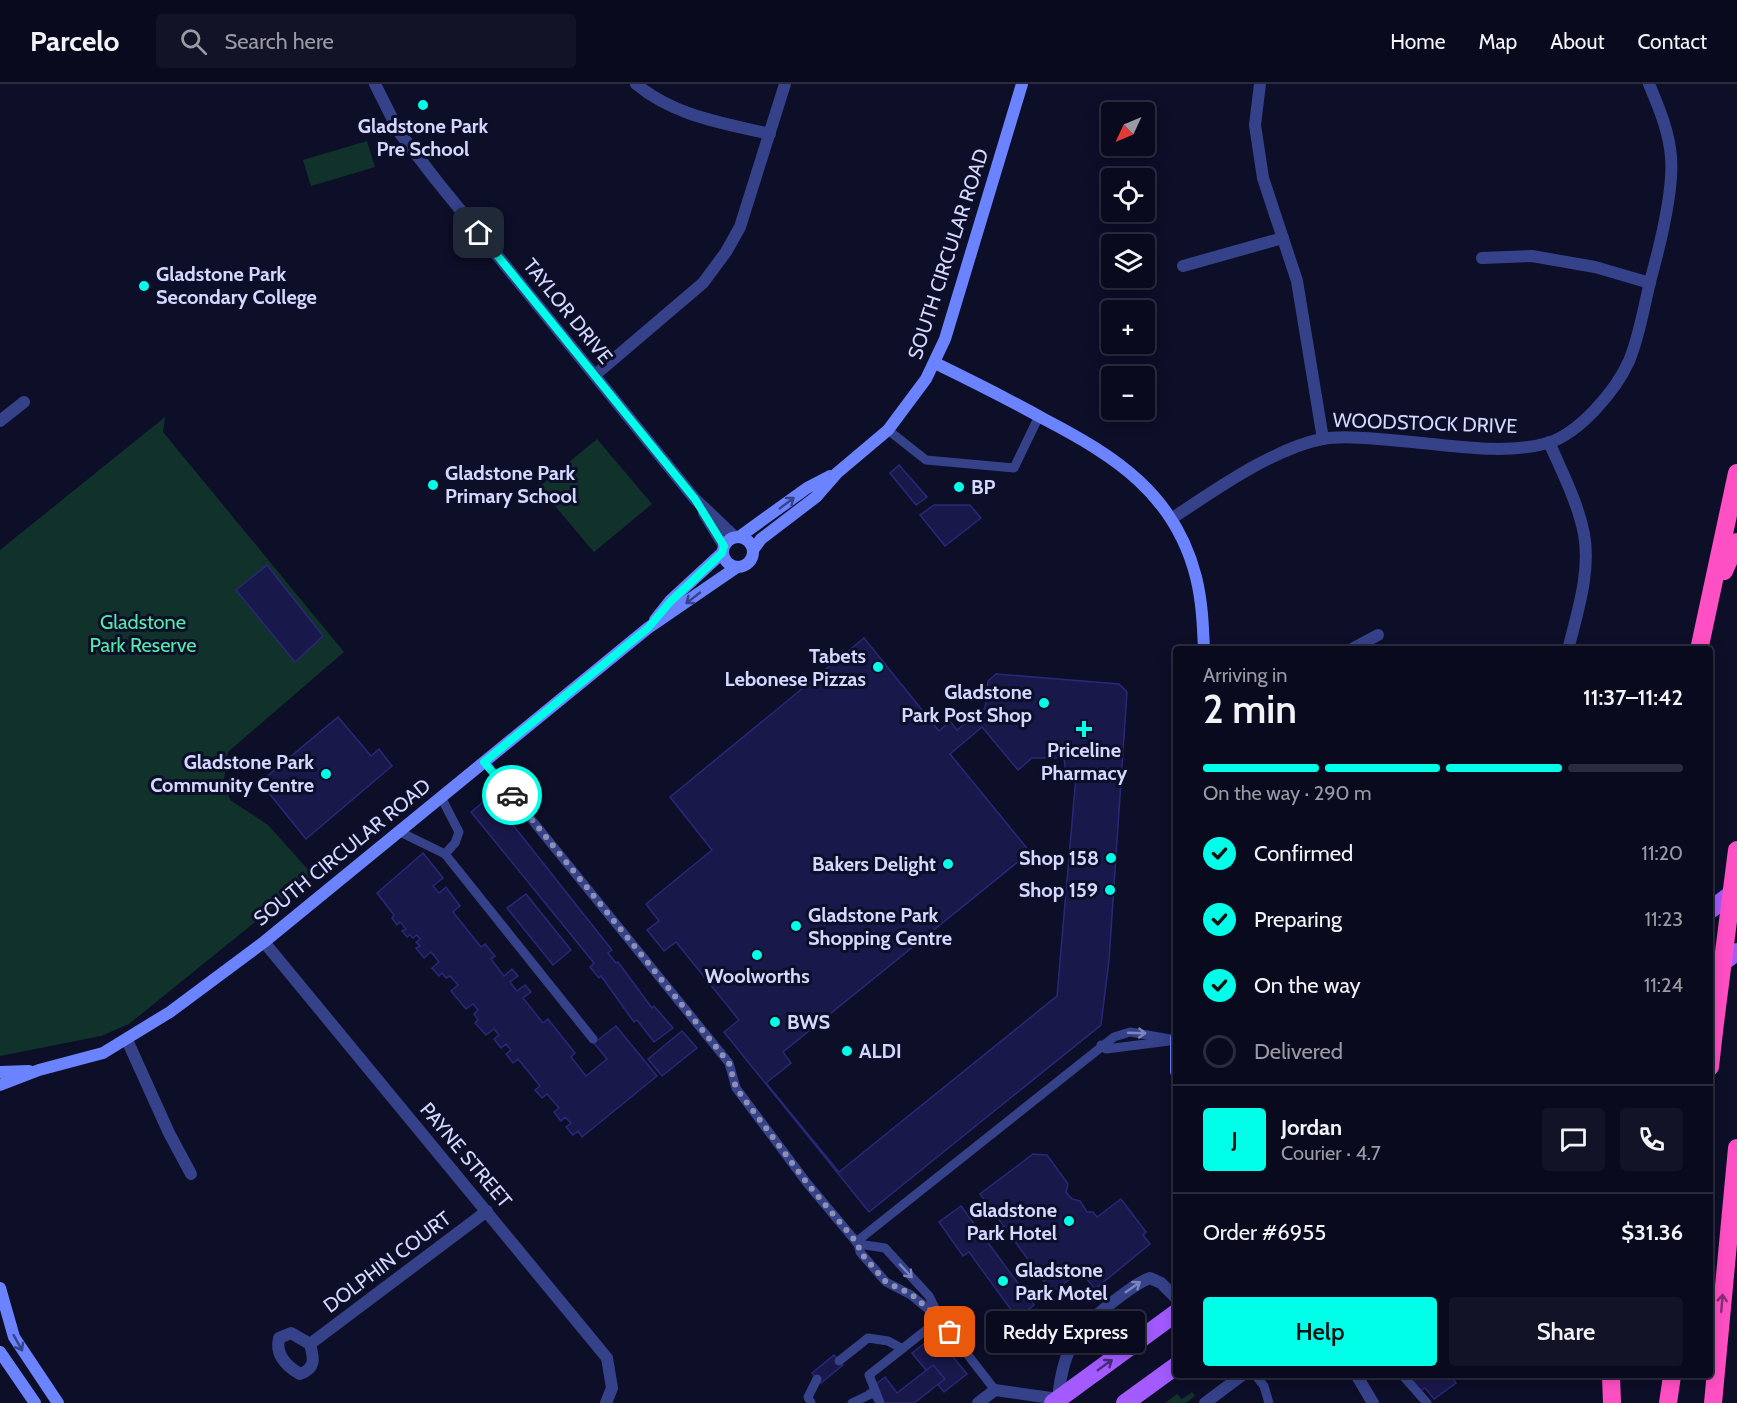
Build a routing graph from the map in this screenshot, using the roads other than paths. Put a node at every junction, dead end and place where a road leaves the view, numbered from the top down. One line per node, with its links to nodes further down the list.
1 (375, 84): 13 (street, TAYLOR DRIVE)
2 (636, 84): 7 (street)
3 (785, 84): 7 (street)
4 (1022, 84): 12 (street, SOUTH CIRCULAR ROAD)
5 (1260, 84): 8 (street)
6 (1649, 84): 11 (street, WOODSTOCK DRIVE)
7 (770, 134): 13 (street)
8 (1283, 238): 10 (street); 18 (street)
9 (1482, 258): 11 (street)
10 (1183, 266)
11 (1650, 284): 19 (street, WOODSTOCK DRIVE)
12 (935, 363): 15 (street); 17 (street, SOUTH CIRCULAR ROAD)
13 (594, 375): 22 (street, TAYLOR DRIVE)
14 (24, 402): 16 (street)
15 (1039, 416): 17 (lane); 23 (street)
16 (0, 421)
17 (888, 430): 20 (street, SOUTH CIRCULAR ROAD)
18 (1323, 439): 19 (street, WOODSTOCK DRIVE); 23 (street, WOODSTOCK DRIVE)
19 (1549, 442): 34 (street)
20 (837, 473): 24 (street, SOUTH CIRCULAR ROAD, one-way to 20); 27 (street, SOUTH CIRCULAR ROAD)
21 (1737, 473): 29 (highway)
22 (695, 499): 24 (street, TAYLOR DRIVE); 26 (street, TAYLOR DRIVE)
23 (1171, 519): 32 (street)
24 (737, 537): 26 (street, SOUTH CIRCULAR ROAD); 27 (street)
25 (1737, 542): 29 (highway)
26 (723, 549): 28 (street); 30 (street, SOUTH CIRCULAR ROAD)
27 (753, 550): 28 (street, SOUTH CIRCULAR ROAD)
28 (737, 567): 30 (street, SOUTH CIRCULAR ROAD, one-way to 30)
29 (1711, 603): 35 (highway)
30 (648, 628): 36 (street, SOUTH CIRCULAR ROAD)
31 (1378, 635): 33 (street)
32 (1204, 646)
33 (1357, 646)
34 (1569, 646)
35 (1700, 646)
36 (484, 762): 37 (street, SOUTH CIRCULAR ROAD); 56 (lane)
37 (441, 797): 38 (street, SOUTH CIRCULAR ROAD); 40 (lane)
38 (398, 831): 40 (lane); 43 (street, SOUTH CIRCULAR ROAD)
39 (1737, 850): 49 (highway, bridge)
40 (445, 854): 46 (lane)
41 (1737, 890): 42 (main road)
42 (1713, 908)
43 (264, 942): 48 (street, SOUTH CIRCULAR ROAD); 55 (street, PAYNE STREET)
44 (1737, 952): 45 (main road)
45 (1713, 968)
46 (593, 1039)
47 (1173, 1039): 56 (lane)
48 (127, 1040): 50 (street, SOUTH CIRCULAR ROAD); 54 (street)
49 (1713, 1040)
50 (39, 1070): 51 (street, SOUTH CIRCULAR ROAD); 52 (street, SOUTH CIRCULAR ROAD)
51 (0, 1072)
52 (0, 1085)
53 (1737, 1148): 90 (highway, one-way to 53)
54 (191, 1174)
55 (487, 1211): 61 (street, DOLPHIN COURT); 78 (street, PAYNE STREET)
56 (857, 1243): 60 (lane); 60 (lane, one-way to 60)
57 (0, 1288): 77 (street, one-way to 77)
58 (1173, 1295): 75 (street, one-way to 58)
59 (1173, 1315): 75 (main road, one-way to 59)
60 (940, 1319): 62 (lane); 73 (lane)
61 (310, 1344)
62 (900, 1348): 64 (lane); 74 (lane)
63 (0, 1352): 76 (street)
64 (839, 1361)
65 (1173, 1368): 83 (main road)
66 (1238, 1378): 84 (street)
67 (1258, 1378): 85 (lane)
68 (1359, 1378): 86 (street)
69 (1405, 1378): 87 (lane)
70 (1611, 1378): 88 (highway)
71 (1672, 1378): 89 (highway)
72 (817, 1379): 79 (lane)
73 (995, 1390): 75 (street); 82 (street)
74 (875, 1392): 80 (lane); 81 (lane)
75 (1056, 1401)
76 (35, 1403)
77 (58, 1403)
78 (606, 1403)
79 (811, 1403)
80 (852, 1403)
81 (879, 1403)
82 (978, 1403)
83 (1125, 1403)
84 (1205, 1403)
85 (1269, 1403)
86 (1373, 1403)
87 (1427, 1403)
88 (1612, 1403)
89 (1668, 1403)
90 (1713, 1403)

